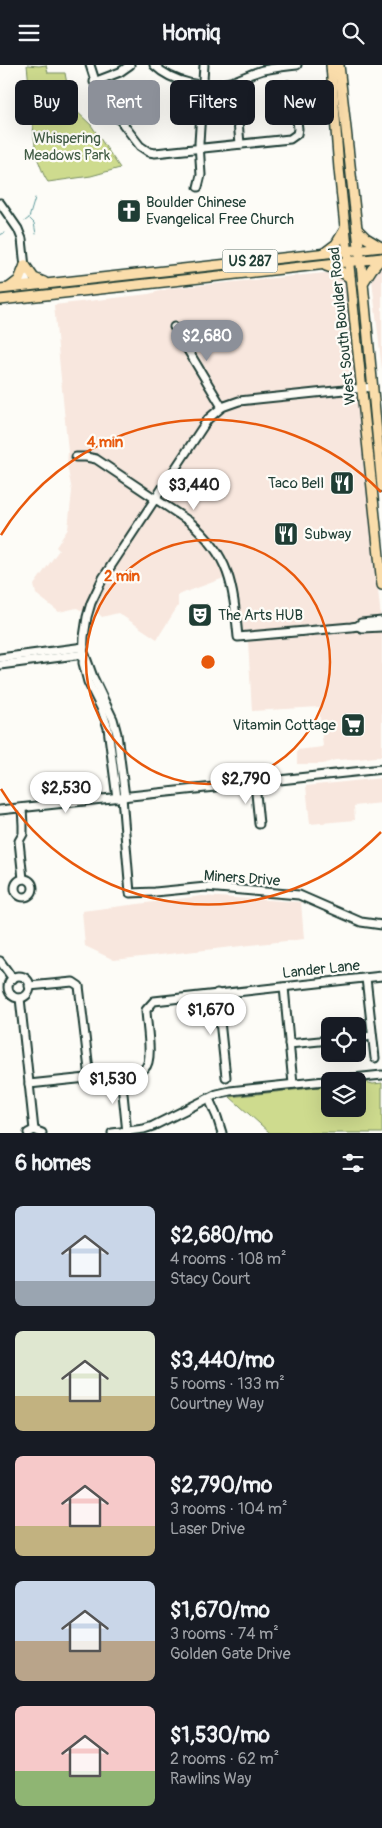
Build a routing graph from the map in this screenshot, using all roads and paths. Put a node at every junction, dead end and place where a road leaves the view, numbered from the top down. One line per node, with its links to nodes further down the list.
1 (90, 65): 8 (street)
2 (130, 65): 9 (street)
3 (154, 65): 10 (street)
4 (204, 65): 11 (street)
5 (297, 65): 12 (street)
6 (331, 65): 21 (main road, West South Boulder Road)
7 (339, 65): 22 (main road, West South Boulder Road)
8 (93, 80)
9 (102, 80)
10 (180, 80)
11 (202, 80)
12 (236, 80)
13 (124, 125): 18 (street)
14 (200, 125): 18 (street)
15 (238, 125): 17 (street)
16 (298, 125): 17 (street)
17 (240, 144): 18 (street)
18 (199, 149): 19 (street)
19 (198, 187)
20 (0, 203): 30 (street)
21 (345, 229): 25 (main road, West South Boulder Road); 26 (main road)
22 (357, 229): 23 (main road); 24 (main road, West South Boulder Road)
23 (382, 247): 24 (main road, US 287)
24 (359, 249): 25 (main road, US 287); 28 (main road, West South Boulder Road)
25 (347, 250): 26 (main road, US 287); 29 (main road, West South Boulder Road)
26 (324, 253): 33 (main road, US 287)
27 (382, 258): 28 (main road, US 287); 34 (main road)
28 (360, 261): 29 (main road, US 287); 34 (main road, West South Boulder Road)
29 (349, 262): 31 (main road, US 287); 32 (main road, West South Boulder Road)
30 (25, 265): 33 (main road); 35 (street); 36 (main road)
31 (323, 265): 32 (main road); 37 (main road, US 287)
32 (350, 278): 41 (main road, West South Boulder Road)
33 (49, 283): 35 (main road, US 287)
34 (363, 283): 40 (main road, West South Boulder Road)
35 (27, 286): 36 (main road, US 287); 37 (main road)
36 (3, 289)
37 (11, 299): 38 (main road, US 287)
38 (0, 300)
39 (174, 327): 42 (street)
40 (373, 387): 41 (street); 44 (main road, West South Boulder Road)
41 (362, 388): 42 (street); 46 (main road, West South Boulder Road)
42 (222, 407): 45 (street)
43 (76, 457): 45 (street)
44 (382, 487)
45 (155, 498): 49 (street); 51 (street)
46 (379, 521): 47 (main road, West South Boulder Road)
47 (382, 585)
48 (382, 621): 49 (street)
49 (358, 626): 50 (street)
50 (382, 627)
51 (84, 651): 52 (street); 53 (street); 56 (street)
52 (0, 657)
53 (0, 665)
54 (382, 769): 55 (street)
55 (255, 783): 56 (street); 59 (street)
56 (121, 798): 57 (street); 61 (street, Miners Drive)
57 (22, 808): 58 (street); 60 (street)
58 (0, 810)
59 (259, 824)
60 (23, 879)
61 (382, 925)
62 (0, 961): 65 (street)
63 (382, 976): 64 (street, Lander Lane)
64 (366, 978): 67 (street, Lander Lane); 70 (street)
65 (13, 979): 66 (street); 69 (street)
66 (30, 986): 69 (street); 78 (street)
67 (284, 987): 68 (street, Lander Lane); 73 (street)
68 (217, 993): 75 (street, Lander Lane); 77 (street)
69 (20, 998): 80 (street)
70 (372, 1036): 71 (street); 74 (street)
71 (366, 1037)
72 (321, 1041): 73 (street)
73 (289, 1044): 79 (street)
74 (375, 1057)
75 (121, 1075): 78 (street, Lander Lane); 83 (street)
76 (382, 1075): 79 (street)
77 (226, 1077)
78 (90, 1078): 80 (street, Lander Lane)
79 (293, 1083): 81 (street)
80 (29, 1084): 82 (street)
81 (209, 1099): 83 (street); 86 (street)
82 (31, 1132): 84 (street)
83 (127, 1132): 85 (street)
84 (42, 1133)
85 (112, 1133)
86 (222, 1133)

